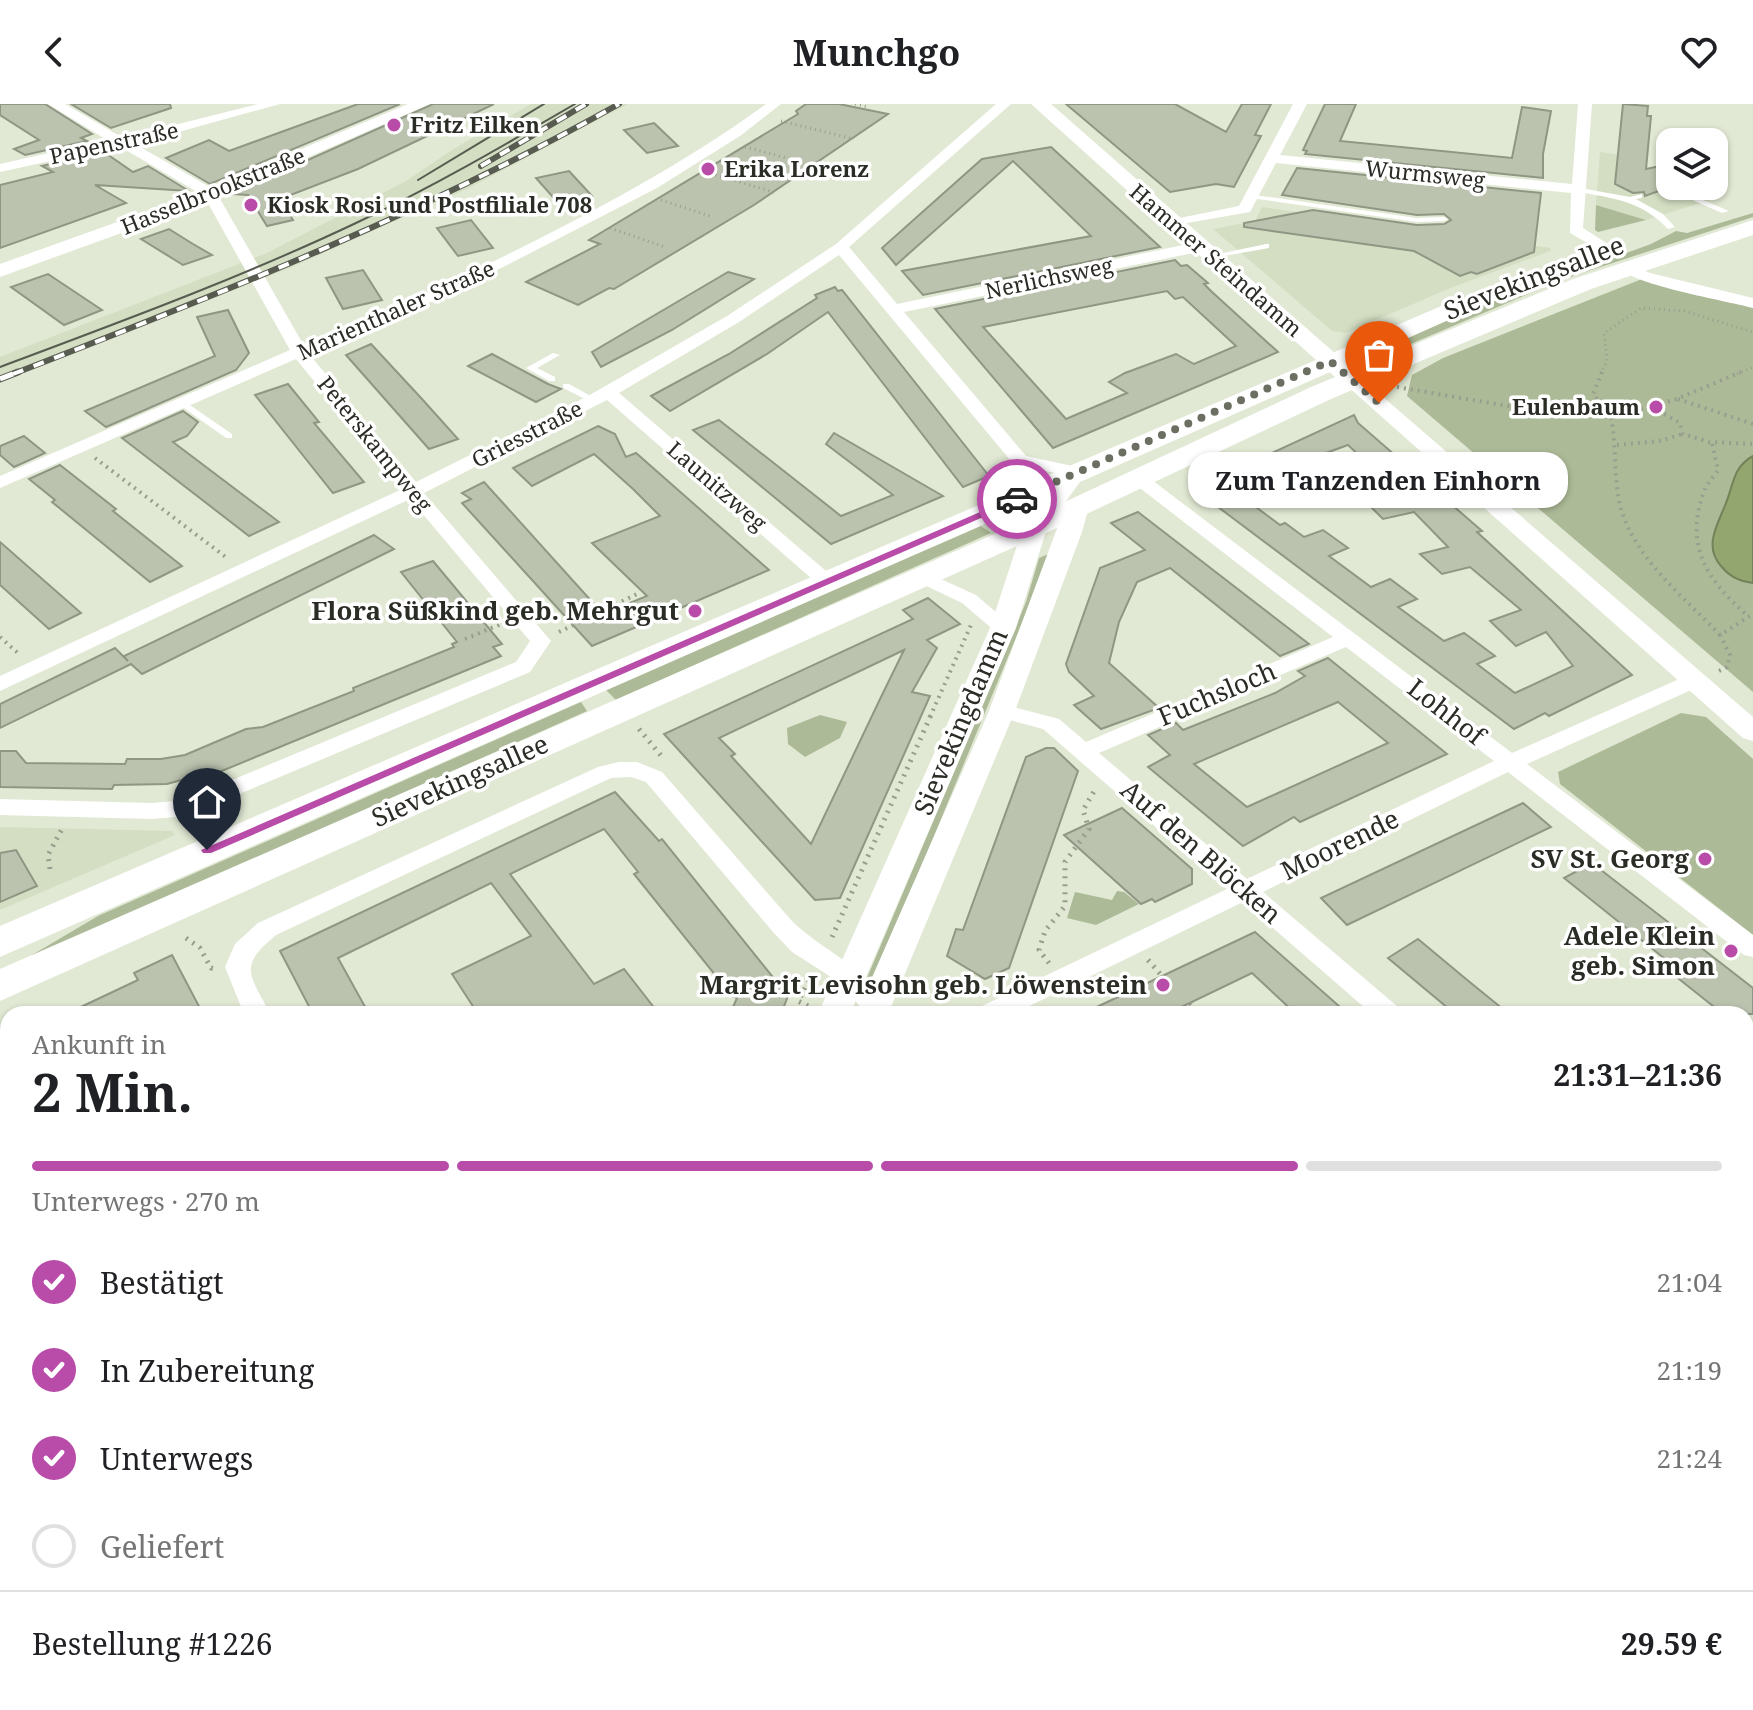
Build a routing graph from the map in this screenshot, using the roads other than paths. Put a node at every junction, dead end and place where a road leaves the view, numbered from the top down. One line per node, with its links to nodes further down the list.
1 (55, 104): 10 (street)
2 (273, 104): 10 (street, Papenstraße)
3 (422, 104): 14 (street, Hasselbrookstraße)
4 (774, 104): 34 (street, Marienthaler Straße)
5 (1004, 104): 26 (street, Griesstraße)
6 (1040, 104): 22 (main road, Hammer Steindamm)
7 (1300, 104): 11 (street)
8 (1577, 104): 9 (street)
9 (1585, 104): 13 (street)
10 (121, 142): 12 (street, Papenstraße); 14 (street)
11 (1273, 158): 13 (street, Wurmsweg); 15 (street)
12 (0, 168)
13 (1578, 189): 19 (lane); 24 (street)
14 (210, 193): 30 (street, Hasselbrookstraße); 34 (street, Peterskampweg)
15 (1251, 196): 21 (lane); 22 (street)
16 (1694, 200): 20 (lane)
17 (1753, 202): 20 (main road, Sievekingsallee)
18 (1654, 204): 19 (lane)
19 (1645, 207): 24 (lane)
20 (1725, 211): 24 (main road, Sievekingsallee)
21 (1444, 219)
22 (1175, 223): 27 (main road, Hammer Steindamm)
23 (1753, 227): 29 (main road, Sievekingsallee)
24 (1639, 237): 28 (main road, Sievekingsallee)
25 (1266, 246): 27 (lane)
26 (841, 247): 33 (street); 40 (street, Griesstraße)
27 (1208, 251): 33 (street, Nerlichsweg); 36 (main road, Hammer Steindamm)
28 (1578, 259)
29 (1627, 268): 32 (street); 38 (main road, Sievekingsallee)
30 (0, 271)
31 (1482, 297): 36 (main road, Sievekingsallee)
32 (1753, 303)
33 (896, 309): 43 (street)
34 (300, 353): 41 (street, Marienthaler Straße); 47 (street, Peterskampweg)
35 (556, 355): 37 (lane)
36 (1330, 361): 38 (main road, Hammer Steindamm); 44 (main road, Sievekingsallee)
37 (552, 379)
38 (1353, 381): 45 (main road, Sievekingsallee); 55 (street, Hammer Steindamm)
39 (566, 386): 40 (lane)
40 (601, 396): 47 (street, Griesstraße); 52 (street, Launitzweg)
41 (184, 404): 42 (lane); 46 (street, Marienthaler Straße)
42 (229, 436)
43 (1020, 460): 44 (street); 48 (street)
44 (1076, 472): 48 (main road, Sievekingsallee); 50 (street, Sievekingdamm)
45 (1138, 478): 49 (main road, Sievekingsallee); 54 (street, Lohhof)
46 (0, 483)
47 (413, 491): 56 (street, Griesstraße); 61 (street, Peterskampweg)
48 (1025, 495): 52 (main road, Sievekingsallee)
49 (1077, 507): 50 (main road, Sievekingsallee); 57 (street, Sievekingdamm)
50 (1035, 527): 51 (main road, Sievekingsallee); 53 (street, Sievekingdamm)
51 (921, 576): 53 (street); 66 (main road, Sievekingsallee)
52 (826, 581): 63 (main road, Sievekingsallee)
53 (1003, 628): 65 (street, Sievekingdamm)
54 (1349, 638): 59 (street, Fuchsloch); 60 (street, Lohhof)
55 (1693, 681): 58 (street, Hammer Steindamm); 60 (street, Moorende)
56 (0, 684)
57 (1002, 711): 59 (street, Auf den Blöcken); 70 (street, Sievekingdamm)
58 (1753, 732)
59 (1084, 751): 62 (street, Auf den Blöcken)
60 (1511, 762): 62 (street, Moorende); 64 (street, Lohhof)
61 (0, 807)
62 (1246, 891): 71 (street, Moorende); 72 (street, Auf den Blöcken)
63 (0, 942)
64 (1753, 948)
65 (851, 977): 67 (street, Sievekingsallee); 68 (street, Sievekingdamm); 69 (street, Sievekingdamm)
66 (0, 986)
67 (254, 1006)
68 (826, 1006)
69 (871, 1006)
70 (876, 1006)
71 (1005, 1006)
72 (1380, 1006)

